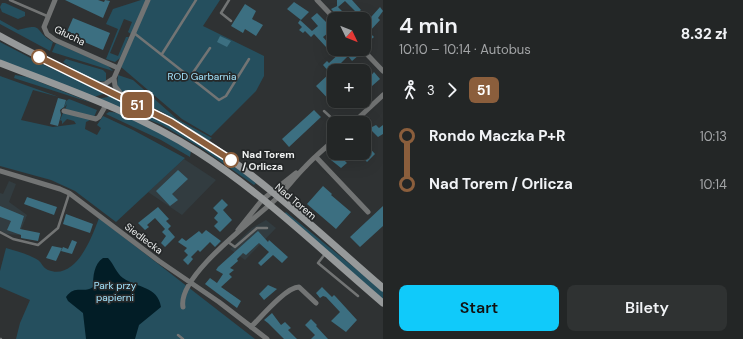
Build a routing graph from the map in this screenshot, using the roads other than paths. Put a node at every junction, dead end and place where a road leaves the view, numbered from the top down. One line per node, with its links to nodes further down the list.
1 (10, 0): 8 (lane)
2 (55, 0): 8 (street, Głucha)
3 (148, 0): 10 (street)
4 (196, 0): 13 (lane)
5 (229, 0): 9 (lane)
6 (317, 0): 7 (street)
7 (328, 12)
8 (47, 16): 17 (street, Głucha)
9 (231, 21)
10 (133, 33): 13 (lane); 17 (street)
11 (0, 36): 21 (main road, Nad Torem)
12 (210, 48): 19 (lane)
13 (162, 54): 19 (lane)
14 (369, 56): 18 (street)
15 (249, 59): 19 (lane)
16 (0, 63): 24 (main road, Nad Torem)
17 (118, 68): 20 (street)
18 (383, 71)
19 (190, 77)
20 (114, 78): 21 (street); 23 (street)
21 (96, 84): 23 (main road, Nad Torem)
22 (383, 95): 28 (street)
23 (125, 99): 33 (main road, Nad Torem)
24 (106, 105): 25 (street); 36 (main road, Nad Torem)
25 (64, 111)
26 (324, 111): 27 (lane)
27 (329, 116)
28 (360, 116)
29 (325, 148): 30 (street)
30 (316, 157): 31 (street); 38 (street)
31 (305, 166): 33 (street); 35 (street)
32 (0, 171): 34 (street, Siedlecka)
33 (271, 192): 35 (main road, Nad Torem); 36 (street)
34 (70, 193): 40 (lane); 44 (street, Siedlecka)
35 (277, 197): 37 (street); 45 (main road, Nad Torem)
36 (262, 200): 37 (main road, Nad Torem); 41 (street)
37 (269, 205): 41 (street); 43 (main road, Nad Torem)
38 (368, 212)
39 (267, 228): 42 (lane)
40 (0, 232)
41 (233, 236): 42 (street)
42 (227, 242): 44 (street)
43 (325, 254): 46 (lane); 48 (main road, Nad Torem)
44 (190, 281): 49 (street); 50 (street, Siedlecka)
45 (383, 288)
46 (358, 296)
47 (316, 303): 50 (street)
48 (383, 303)
49 (183, 307)
50 (251, 326): 53 (street, Siedlecka)
51 (178, 335): 52 (lane)
52 (183, 339)
53 (267, 339)

